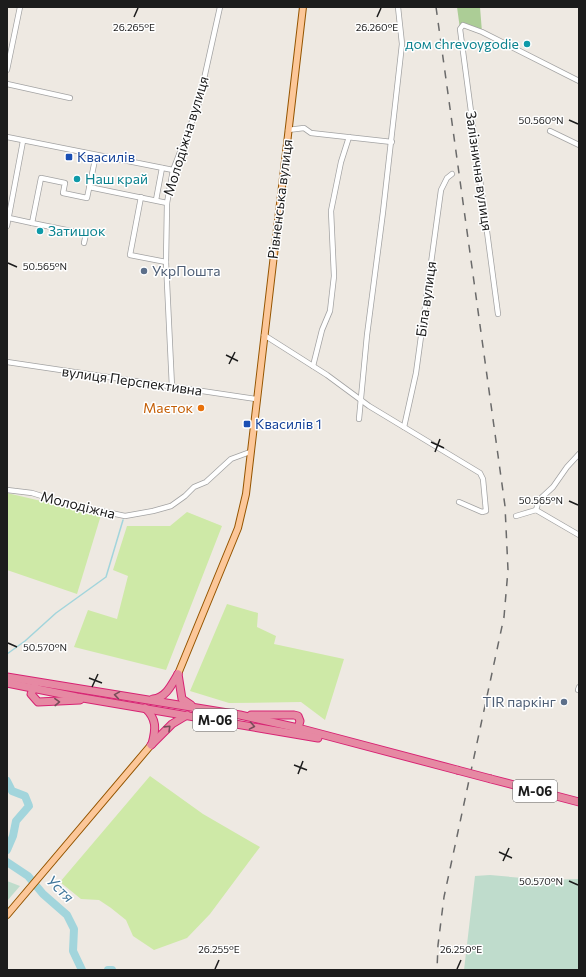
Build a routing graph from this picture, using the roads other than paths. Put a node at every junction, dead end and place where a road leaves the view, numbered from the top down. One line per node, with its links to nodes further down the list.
1 (20, 7): 5 (street)
2 (220, 7): 18 (street, Молодіжна вулиця)
3 (303, 7): 9 (main road, Рівненська вулиця)
4 (398, 7): 14 (street)
5 (7, 70)
6 (579, 81): 29 (street, Залізнична вулиця)
7 (7, 84): 8 (street)
8 (70, 98)
9 (288, 130): 12 (street); 30 (main road, Рівненська вулиця)
10 (550, 131): 15 (street)
11 (7, 137): 13 (street)
12 (349, 137): 14 (street); 32 (street)
13 (24, 141): 16 (street); 24 (street)
14 (392, 142): 35 (street)
15 (579, 145)
16 (96, 155): 17 (street); 20 (street)
17 (162, 168): 18 (street); 22 (street)
18 (174, 170): 23 (street, Молодіжна вулиця)
19 (452, 174): 37 (street, Біла вулиця)
20 (90, 187): 21 (street); 25 (street)
21 (141, 197): 22 (street); 28 (street)
22 (156, 200): 23 (street)
23 (167, 203): 28 (street, Молодіжна вулиця)
24 (9, 218): 25 (street); 26 (street)
25 (32, 223): 27 (street)
26 (7, 226)
27 (84, 243)
28 (166, 262): 33 (street, Молодіжна вулиця)
29 (498, 314)
30 (264, 335): 32 (street); 34 (main road, Рівненська вулиця)
31 (7, 362): 33 (street, вулиця Перспективна)
32 (313, 366): 35 (street)
33 (172, 387): 34 (street, вулиця Перспективна)
34 (256, 399): 38 (main road, Рівненська вулиця)
35 (361, 400): 36 (street); 37 (street)
36 (359, 419)
37 (404, 427): 41 (street)
38 (250, 452): 40 (street, Молодіжна); 45 (main road, Рівненська вулиця)
39 (579, 454): 42 (street)
40 (7, 490)
41 (460, 502)
42 (536, 510): 43 (street); 44 (street)
43 (516, 516)
44 (579, 535)
45 (178, 674): 50 (highway); 53 (highway)
46 (7, 678): 47 (highway, М-06)
47 (37, 681): 49 (highway); 50 (highway, М-06, one-way to 47)
48 (7, 683): 49 (highway, М-06)
49 (32, 688): 51 (highway, М-06); 51 (highway, one-way to 51)
50 (139, 699): 53 (highway, М-06)
51 (93, 700): 52 (highway, М-06)
52 (144, 708): 54 (highway, М-06); 58 (highway)
53 (197, 708): 55 (highway, М-06)
54 (187, 715): 57 (highway, М-06, one-way to 57); 58 (highway, one-way to 54)
55 (240, 716): 56 (highway, М-06); 56 (highway)
56 (298, 728): 57 (highway); 59 (highway, М-06)
57 (286, 732): 59 (highway, М-06)
58 (151, 745): 61 (main road)
59 (364, 746): 60 (highway, М-06, bridge)
60 (579, 802)
61 (7, 915)

